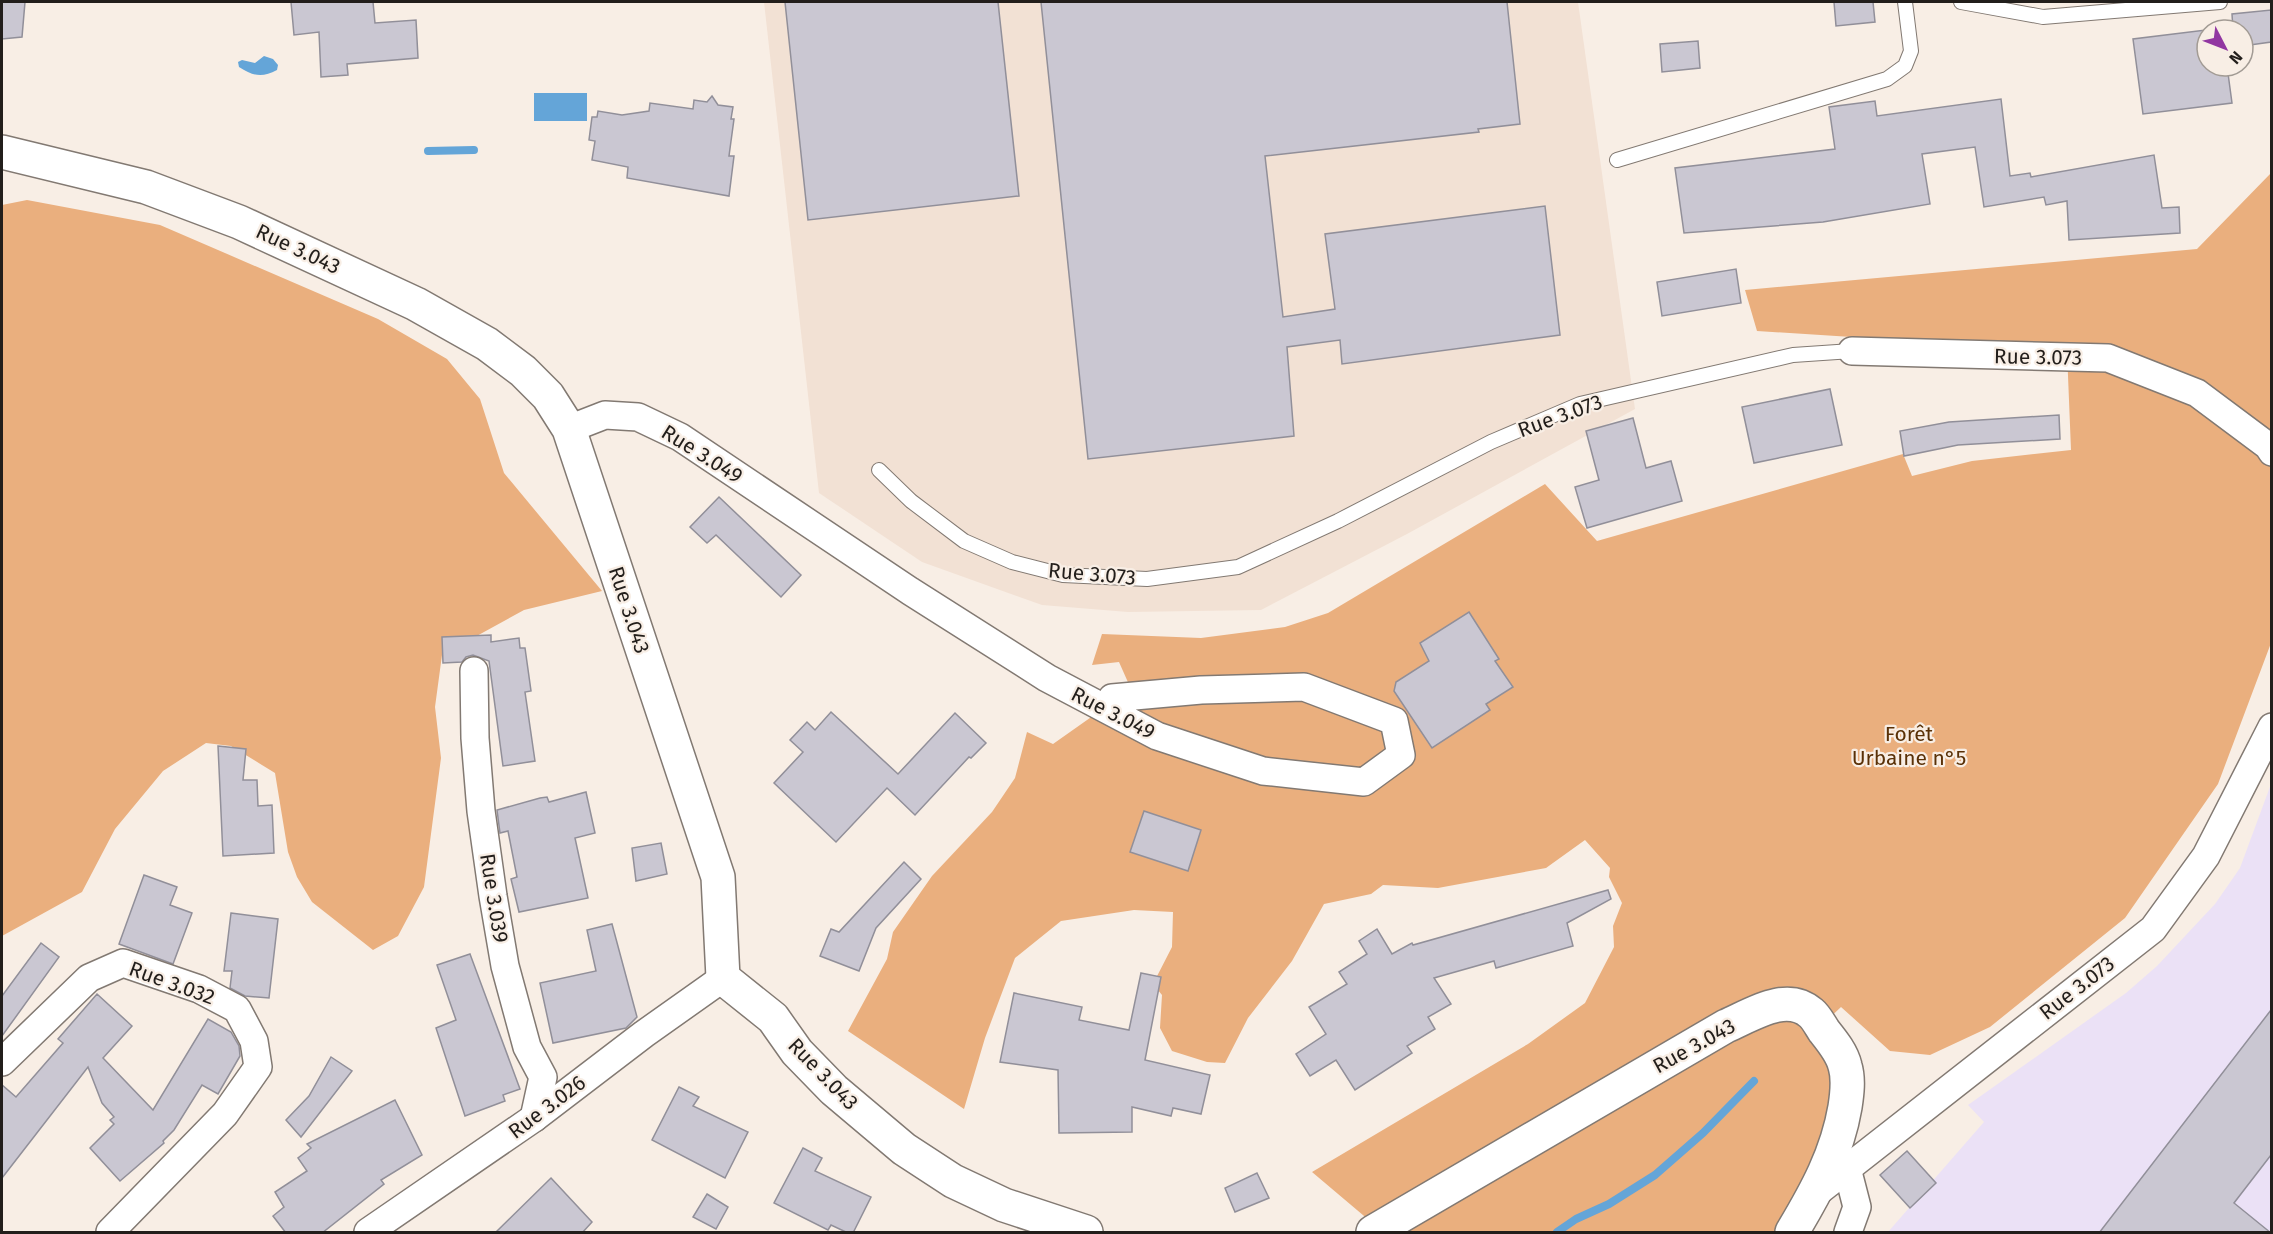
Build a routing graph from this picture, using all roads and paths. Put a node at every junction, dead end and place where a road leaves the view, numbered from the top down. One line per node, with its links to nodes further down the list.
1 (1905, 2): 5 (lane)
2 (1961, 2): 3 (lane)
3 (2220, 2)
4 (2, 152): 7 (street, Rue 3.043)
5 (1617, 160)
6 (1852, 351): 8 (street, Rue 3.073); 9 (lane, Rue 3.073)
7 (569, 429): 11 (street, Rue 3.049); 13 (street, Rue 3.043)
8 (2271, 452)
9 (879, 470)
10 (474, 671): 15 (street, Rue 3.039)
11 (1112, 698)
12 (2271, 727): 16 (street, Rue 3.073)
13 (723, 978): 15 (street, Rue 3.026); 20 (street, Rue 3.043)
14 (2, 1062): 18 (street, Rue 3.032)
15 (534, 1118): 19 (street, Rue 3.026)
16 (1846, 1168): 17 (street, Rue 3.073); 23 (street)
17 (1816, 1193): 21 (street, Rue 3.043); 22 (street, Rue 3.043)
18 (110, 1233)
19 (368, 1233)
20 (1086, 1233)
21 (1373, 1233)
22 (1792, 1233)
23 (1848, 1233)

